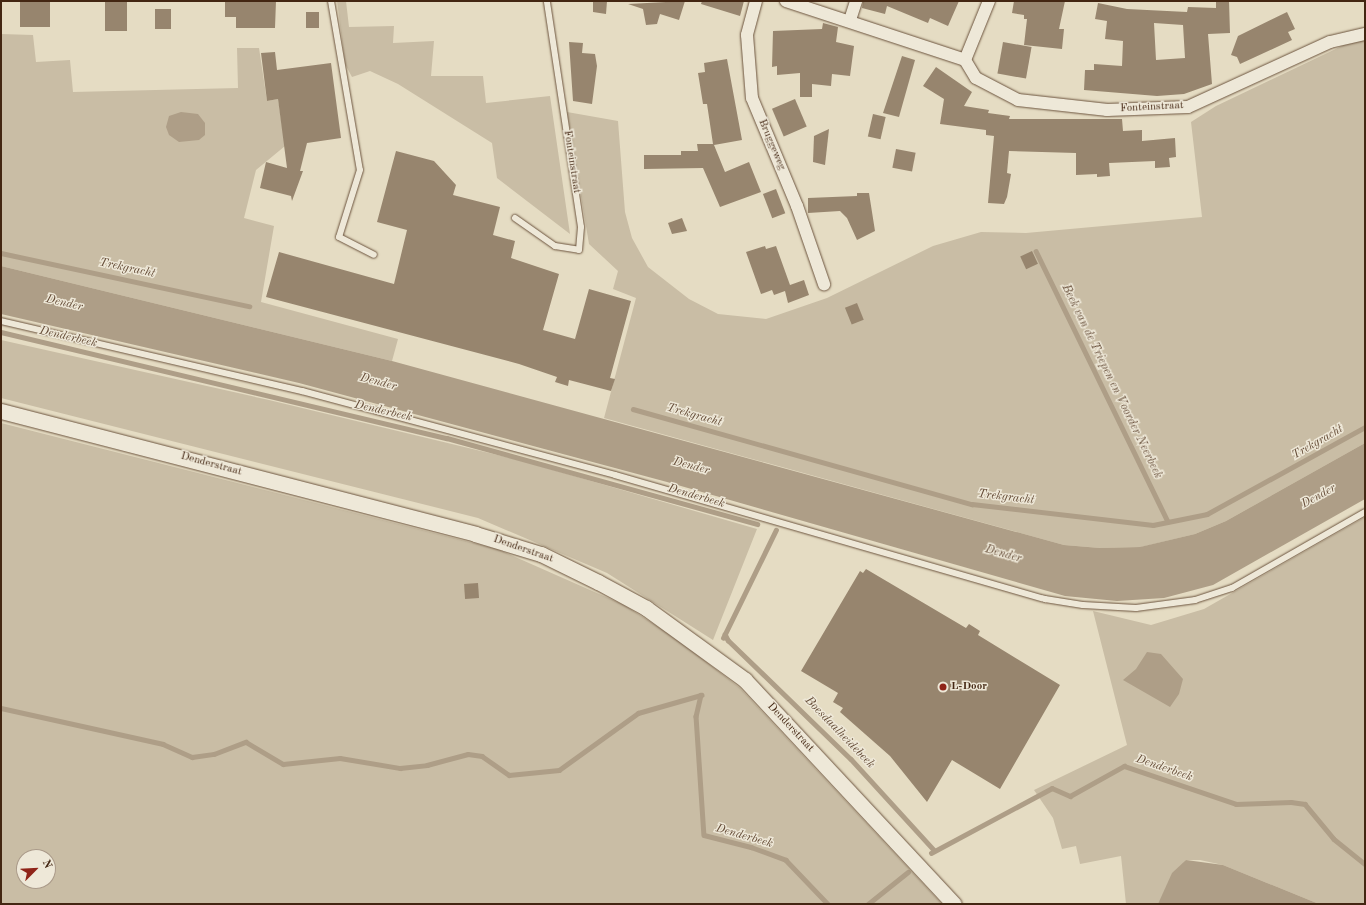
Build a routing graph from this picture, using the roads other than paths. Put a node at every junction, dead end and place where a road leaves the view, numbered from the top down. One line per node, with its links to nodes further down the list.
1 (331, 1): 11 (lane)
2 (547, 1): 10 (lane, Fonteinstraat)
3 (756, 1): 12 (street, Bruggeweg)
4 (786, 1): 7 (street)
5 (856, 1): 7 (street)
6 (989, 1): 9 (street)
7 (850, 20): 9 (street)
8 (1365, 34): 9 (street, Fonteinstraat)
9 (966, 57)
10 (515, 218)
11 (374, 254)
12 (824, 284)
13 (1, 321): 15 (lane)
14 (1, 411): 16 (street, Denderstraat)
15 (1365, 512)
16 (954, 904)

